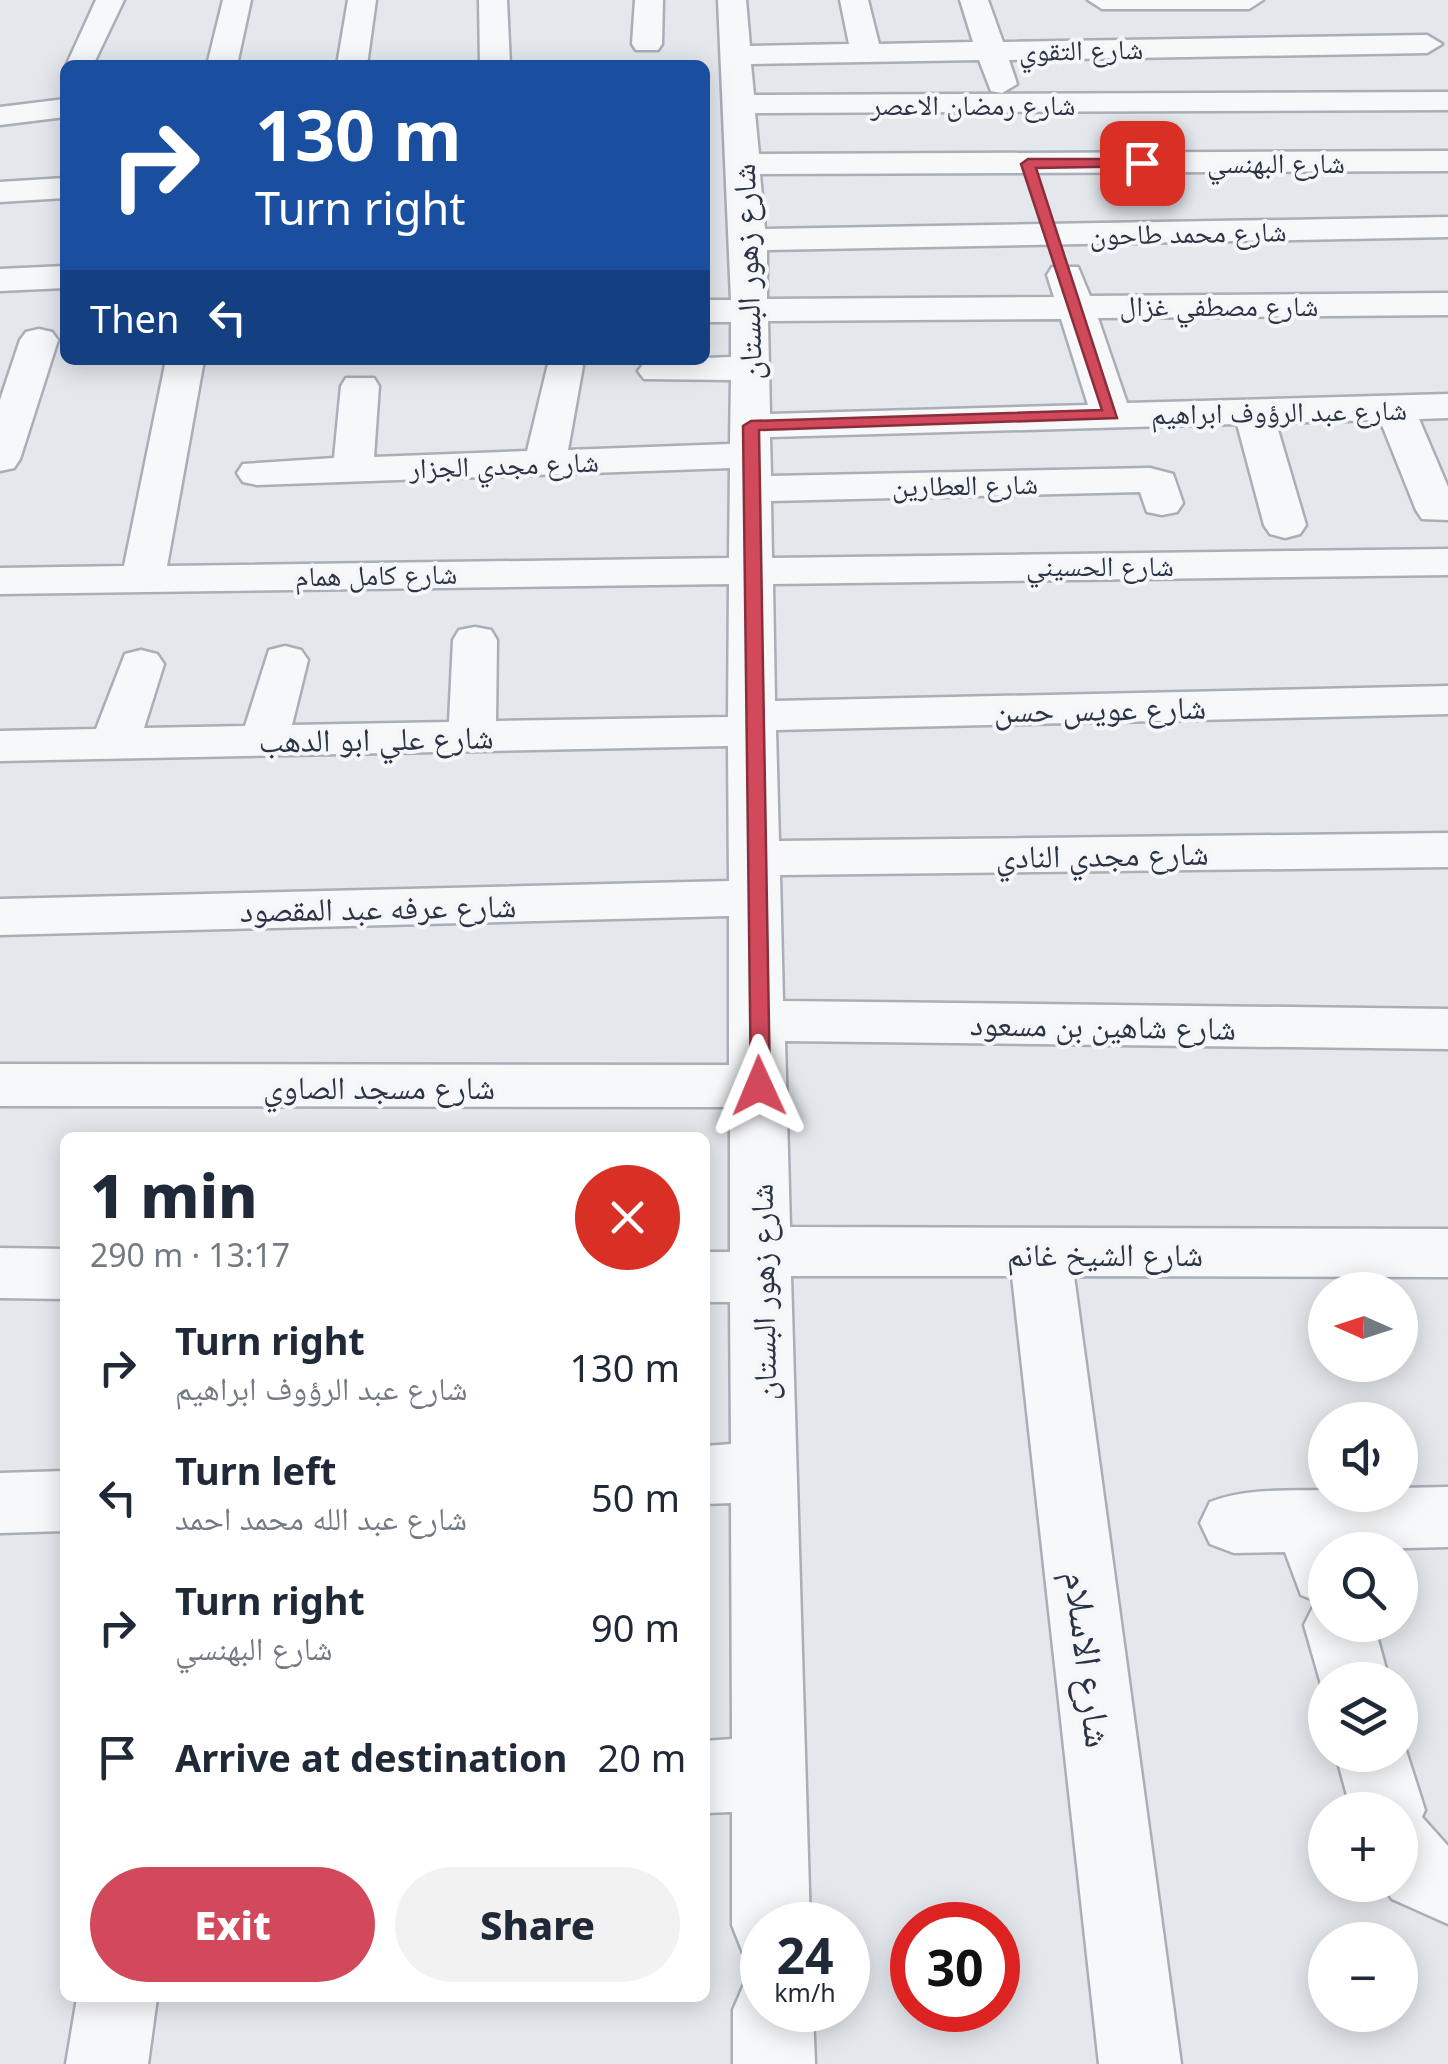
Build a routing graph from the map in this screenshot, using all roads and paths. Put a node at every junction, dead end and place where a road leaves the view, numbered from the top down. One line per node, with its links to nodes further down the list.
1 (110, 0): 16 (street)
2 (238, 0): 17 (street)
3 (362, 0): 18 (street)
4 (493, 0): 19 (street)
5 (650, 0): 13 (street)
6 (732, 0): 23 (street, شارع زهور البستان)
7 (854, 0): 15 (street)
8 (974, 0): 14 (street)
9 (1102, 0): 10 (street)
10 (1134, 0): 11 (street)
11 (1249, 0)
12 (1424, 28): 14 (street, شارع التقوي); 20 (street)
13 (647, 44)
14 (991, 51): 15 (street, شارع التقوي); 21 (street)
15 (866, 52): 23 (street, شارع التقوي)
16 (80, 60)
17 (223, 60)
18 (353, 60)
19 (494, 60)
20 (1448, 82): 21 (street, شارع رمضان الاعصر)
21 (1008, 104): 23 (street, شارع رمضان الاعصر); 26 (street)
22 (58, 110): 24 (street)
23 (730, 115): 26 (street, شارع البهنسي); 31 (street, شارع زهور البستان)
24 (0, 116)
25 (1448, 162): 26 (street, شارع البهنسي)
26 (1028, 164): 30 (street)
27 (60, 188): 28 (street)
28 (0, 192)
29 (1448, 227): 30 (street, شارع محمد طاحون)
30 (1051, 234): 31 (street, شارع محمد طاحون); 35 (street)
31 (739, 247): 36 (street, شارع زهور البستان)
32 (60, 277): 33 (street)
33 (0, 280)
34 (1448, 304): 35 (street, شارع مصطفي غزال)
35 (1075, 306): 36 (street, شارع مصطفي غزال); 47 (street)
36 (728, 310): 41 (street, شارع زهور البستان)
37 (52, 339): 38 (street); 49 (street)
38 (0, 342)
39 (184, 365): 58 (street)
40 (564, 366): 50 (street)
41 (750, 368): 42 (street); 48 (street, شارع زهور البستان)
42 (657, 371)
43 (360, 386): 51 (street)
44 (1448, 406): 45 (street, شارع عبد الرؤوف ابراهيم)
45 (1395, 408): 46 (street, شارع عبد الرؤوف ابراهيم); 54 (street)
46 (1253, 412): 47 (street, شارع عبد الرؤوف ابراهيم); 55 (street)
47 (1111, 415): 48 (street, شارع عبد الرؤوف ابراهيم)
48 (750, 456): 50 (street, شارع مجدي الجزار); 53 (street, شارع العطارين); 57 (street, شارع زهور البستان)
49 (0, 459)
50 (545, 463): 51 (street, شارع مجدي الجزار)
51 (353, 470): 52 (street, شارع مجدي الجزار)
52 (257, 473)
53 (1162, 503)
54 (1437, 510)
55 (1284, 525)
56 (1448, 562): 57 (street, شارع الحسيني)
57 (751, 568): 58 (street, شارع كامل همام); 64 (street, شارع زهور البستان)
58 (143, 579): 59 (street, شارع كامل همام)
59 (0, 581)
60 (475, 640): 65 (street)
61 (285, 660): 66 (street)
62 (140, 664): 67 (street)
63 (1448, 700): 64 (street, شارع عويس حسن)
64 (752, 723): 65 (street, شارع علي ابو الدهب); 70 (street, شارع زهور البستان)
65 (472, 736): 66 (street, شارع علي ابو الدهب)
66 (264, 740): 67 (street, شارع علي ابو الدهب)
67 (116, 744): 68 (street, شارع علي ابو الدهب)
68 (0, 746)
69 (1448, 850): 70 (street, شارع مجدي النادي)
70 (755, 878): 71 (street, شارع عرفه عبد المقصود); 72 (street, شارع زهور البستان)
71 (0, 917)
72 (757, 1020): 73 (street, شارع شاهين بن مسعود); 75 (street, شارع زهور البستان)
73 (1448, 1029)
74 (0, 1086): 75 (street, شارع مسجد الصاوي)
75 (759, 1086): 78 (street, شارع زهور البستان)
76 (1448, 1252): 77 (street, شارع الشيخ غانم)
77 (1040, 1253): 78 (street, شارع الشيخ غانم); 96 (street, شارع الاسلام)
78 (742, 1268): 81 (street, شارع زهور البستان)
79 (0, 1273): 80 (street)
80 (60, 1274)
81 (735, 1474): 88 (street, شارع زهور البستان)
82 (60, 1500): 83 (street)
83 (0, 1503)
84 (1448, 1516): 86 (street)
85 (1234, 1523): 87 (street)
86 (1379, 1532)
87 (1308, 1543)
88 (737, 1775): 91 (street, شارع زهور البستان)
89 (1418, 1871): 90 (street)
90 (1448, 1886)
91 (767, 1902)
92 (117, 2002): 94 (street)
93 (773, 2032): 95 (street)
94 (107, 2064)
95 (774, 2064)
96 (1140, 2064)

